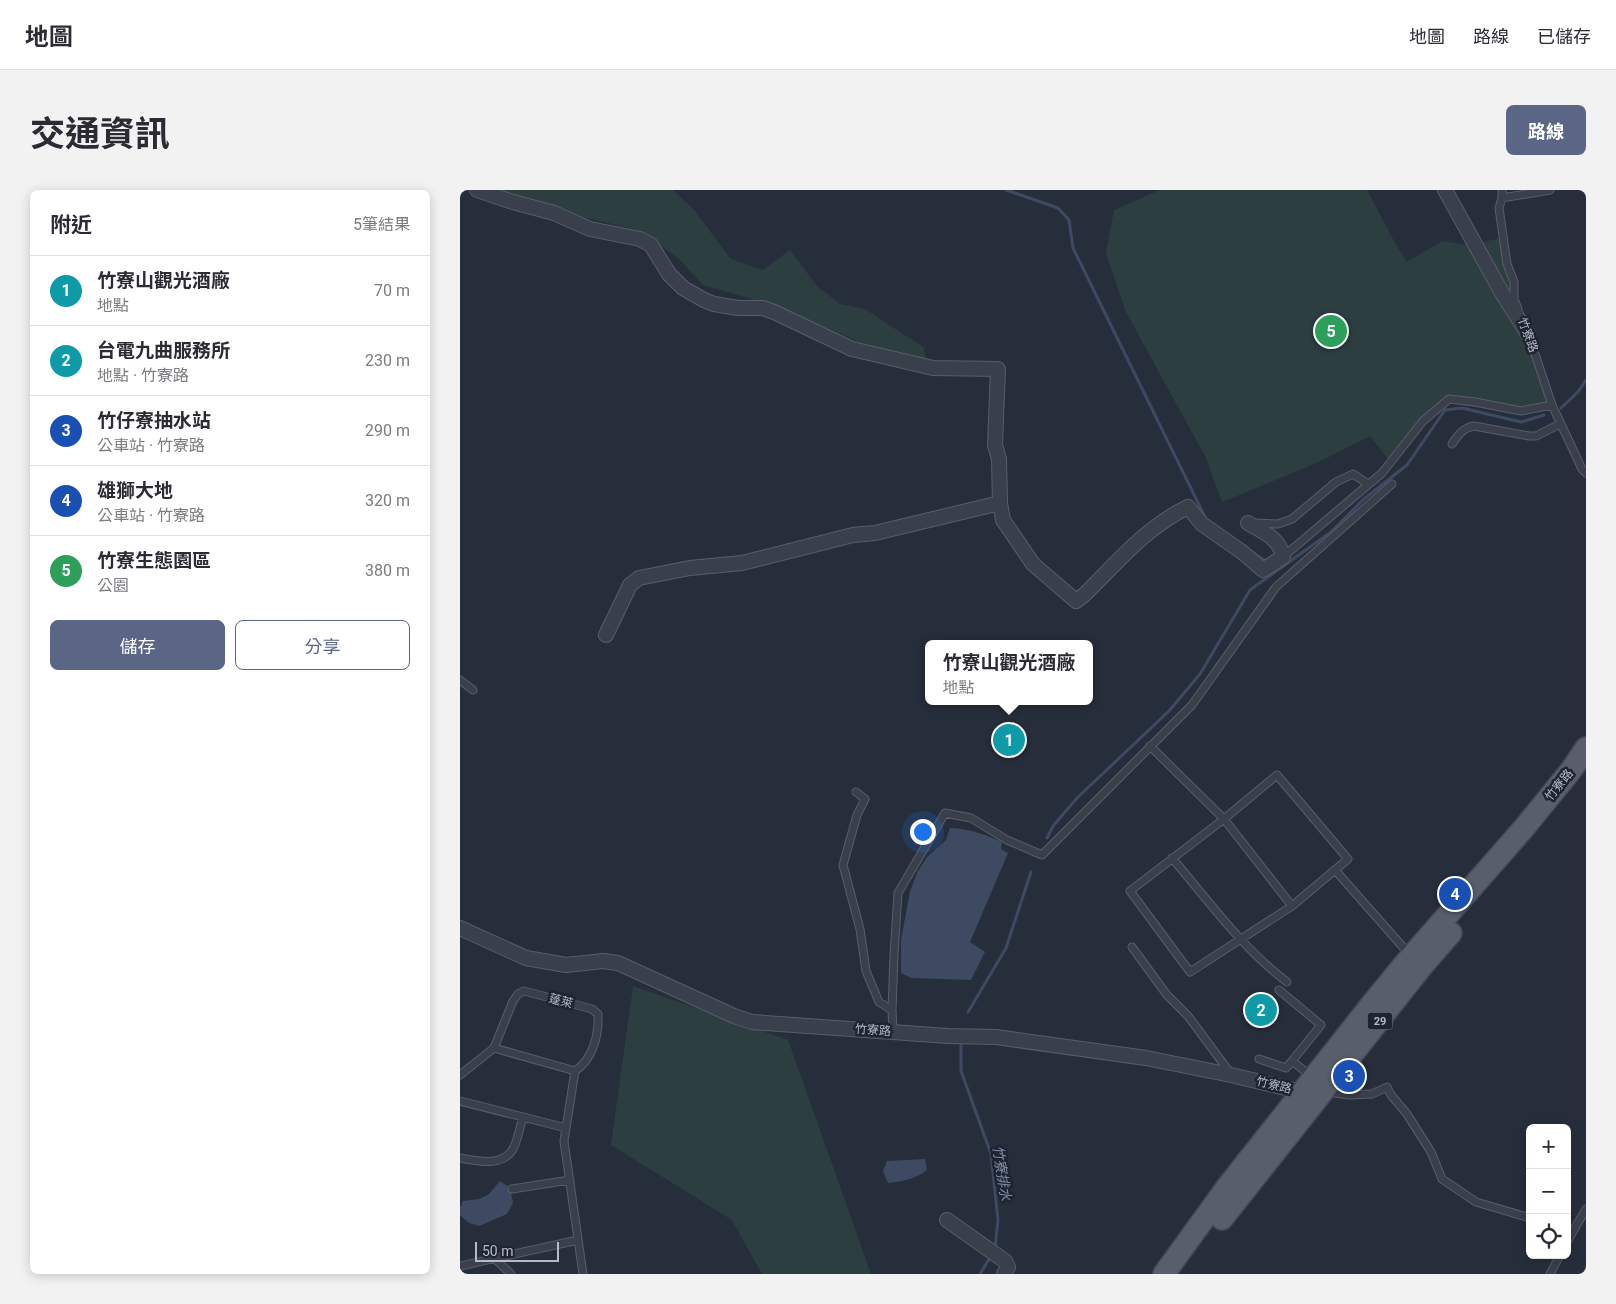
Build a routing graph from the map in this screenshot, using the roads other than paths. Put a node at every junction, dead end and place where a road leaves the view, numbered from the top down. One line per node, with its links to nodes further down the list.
1 (477, 190): 12 (street)
2 (1445, 190): 5 (street)
3 (1550, 190): 4 (lane)
4 (1502, 194): 5 (lane, 竹寮路)
5 (1528, 334): 6 (lane, 竹寮路)
6 (1552, 405): 7 (lane, 竹寮路); 10 (lane)
7 (1560, 424): 8 (lane); 9 (lane, 竹寮路)
8 (1452, 444)
9 (1586, 473)
10 (1368, 484): 13 (lane); 14 (lane)
11 (1392, 484): 18 (lane)
12 (1000, 502): 14 (street); 15 (street)
13 (1248, 523): 14 (street)
14 (1283, 557)
15 (606, 635)
16 (460, 680): 17 (lane)
17 (473, 690)
18 (1150, 746): 22 (lane); 32 (lane)
19 (1586, 748): 29 (main road, 竹寮路 / 29)
20 (1586, 775): 29 (main road, 竹寮路 / 29)
21 (856, 792): 32 (lane)
22 (1224, 819): 23 (lane); 24 (lane); 25 (lane)
23 (1172, 858): 27 (lane); 27 (lane)
24 (1336, 870): 25 (lane); 29 (lane)
25 (1292, 906): 27 (lane)
26 (460, 928): 33 (street, 竹寮路)
27 (1241, 939): 30 (lane)
28 (1132, 947): 39 (lane)
29 (1417, 960): 40 (main road, 竹寮路 / 29)
30 (1286, 982)
31 (1279, 990): 36 (lane)
32 (892, 1010): 33 (lane)
33 (893, 1031): 39 (street, 竹寮路)
34 (494, 1048): 37 (lane); 37 (lane, 蓬萊); 38 (lane)
35 (1259, 1059): 36 (lane)
36 (1292, 1061): 40 (lane)
37 (576, 1071): 43 (lane, 蓬萊)
38 (460, 1075)
39 (1231, 1075): 40 (street, 竹寮路)
40 (1313, 1087): 48 (lane); 58 (main road, 竹寮路 / 29); 59 (main road, 竹寮路 / 29)
41 (460, 1101): 42 (lane)
42 (523, 1117): 43 (lane); 44 (lane)
43 (566, 1128): 45 (lane, 蓬萊)
44 (460, 1158)
45 (570, 1180): 46 (lane); 51 (lane, 蓬萊)
46 (512, 1189)
47 (1586, 1209): 50 (lane)
48 (1526, 1217)
49 (947, 1220): 57 (street)
50 (1571, 1235)
51 (578, 1240): 52 (lane); 56 (lane, 蓬萊)
52 (494, 1258): 54 (lane); 55 (lane)
53 (1558, 1259): 60 (lane)
54 (460, 1266)
55 (511, 1274)
56 (584, 1274)
57 (1004, 1274)
58 (1164, 1274)
59 (1182, 1274)
60 (1550, 1274)

